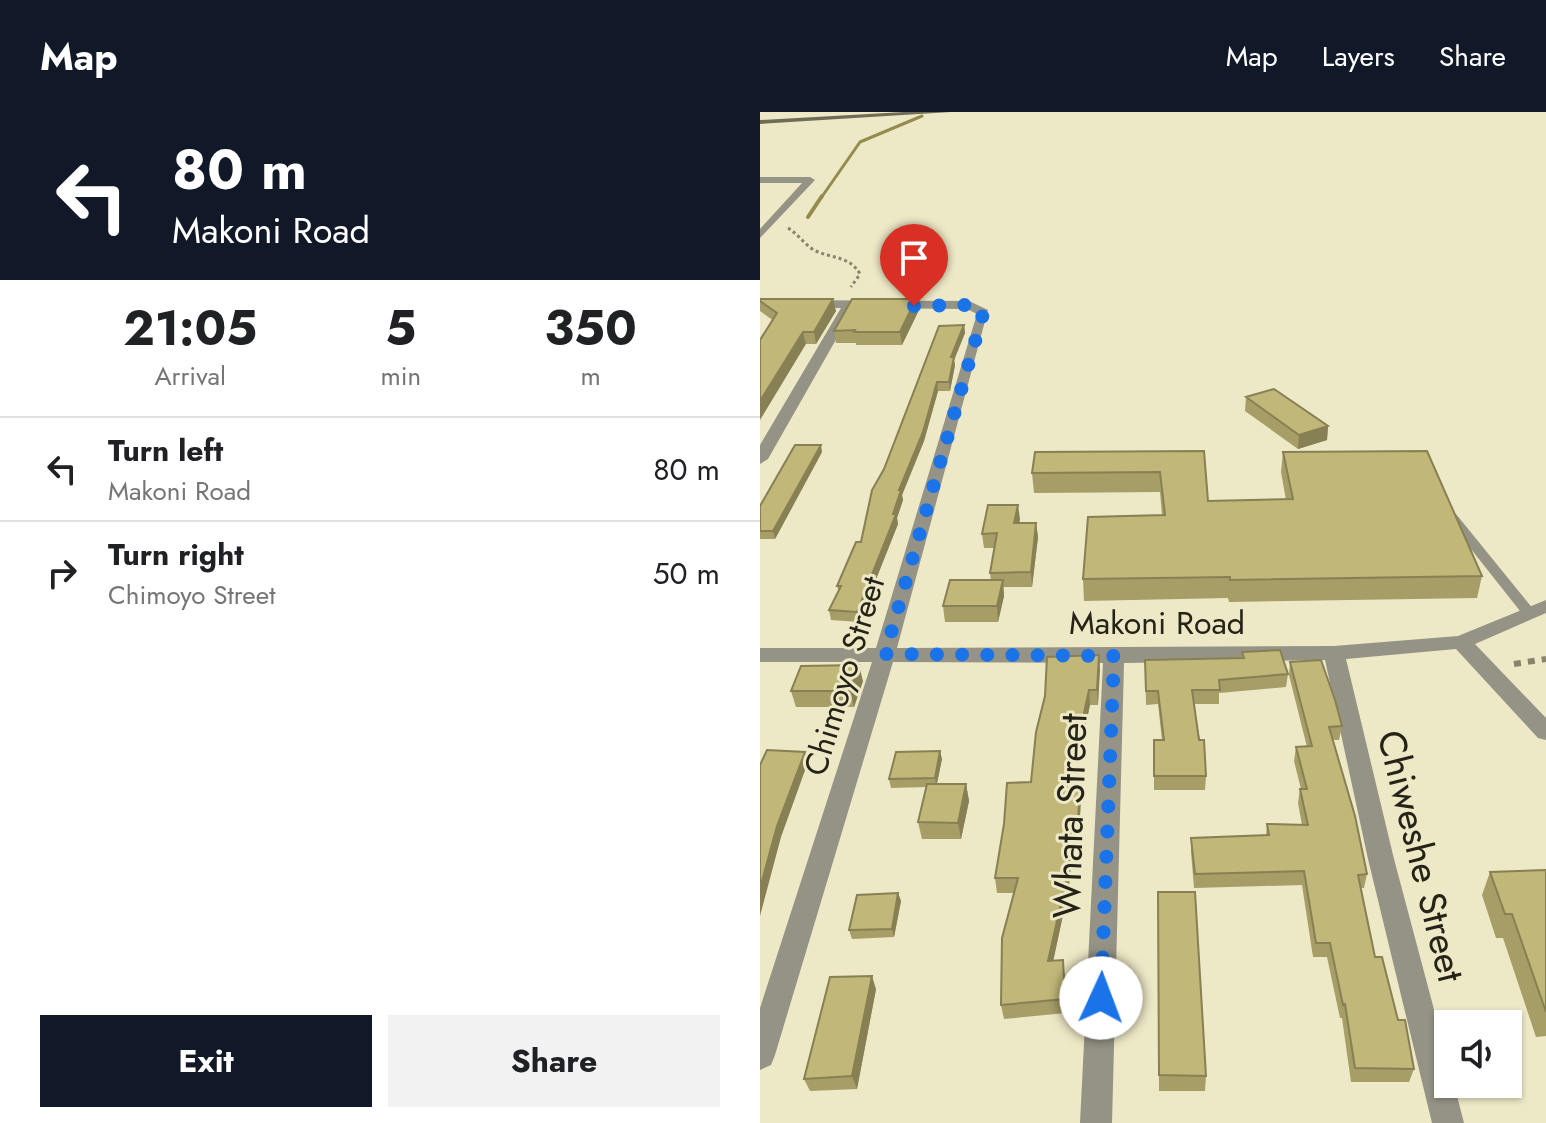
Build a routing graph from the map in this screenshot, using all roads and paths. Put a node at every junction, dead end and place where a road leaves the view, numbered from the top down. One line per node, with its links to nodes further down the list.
1 (947, 112): 2 (main road)
2 (760, 122)
3 (760, 180): 5 (street)
4 (760, 215): 5 (street)
5 (776, 215): 6 (street)
6 (768, 225): 7 (street); 9 (path)
7 (760, 235)
8 (760, 304): 9 (street)
9 (841, 306): 10 (street); 15 (street, Chimoyo Street)
10 (760, 459)
11 (1444, 500): 12 (lane)
12 (1537, 609): 13 (street, Makoni Road)
13 (1461, 642): 14 (street, Makoni Road); 18 (street)
14 (1334, 653): 17 (street, Makoni Road); 21 (street, Chiweshe Street)
15 (885, 654): 16 (street, Makoni Road); 17 (street, Makoni Road); 19 (street, Chimoyo Street)
16 (760, 655)
17 (1114, 656): 20 (street, Whata Street)
18 (1546, 732)
19 (760, 1055)
20 (1096, 1123)
21 (1448, 1123)

